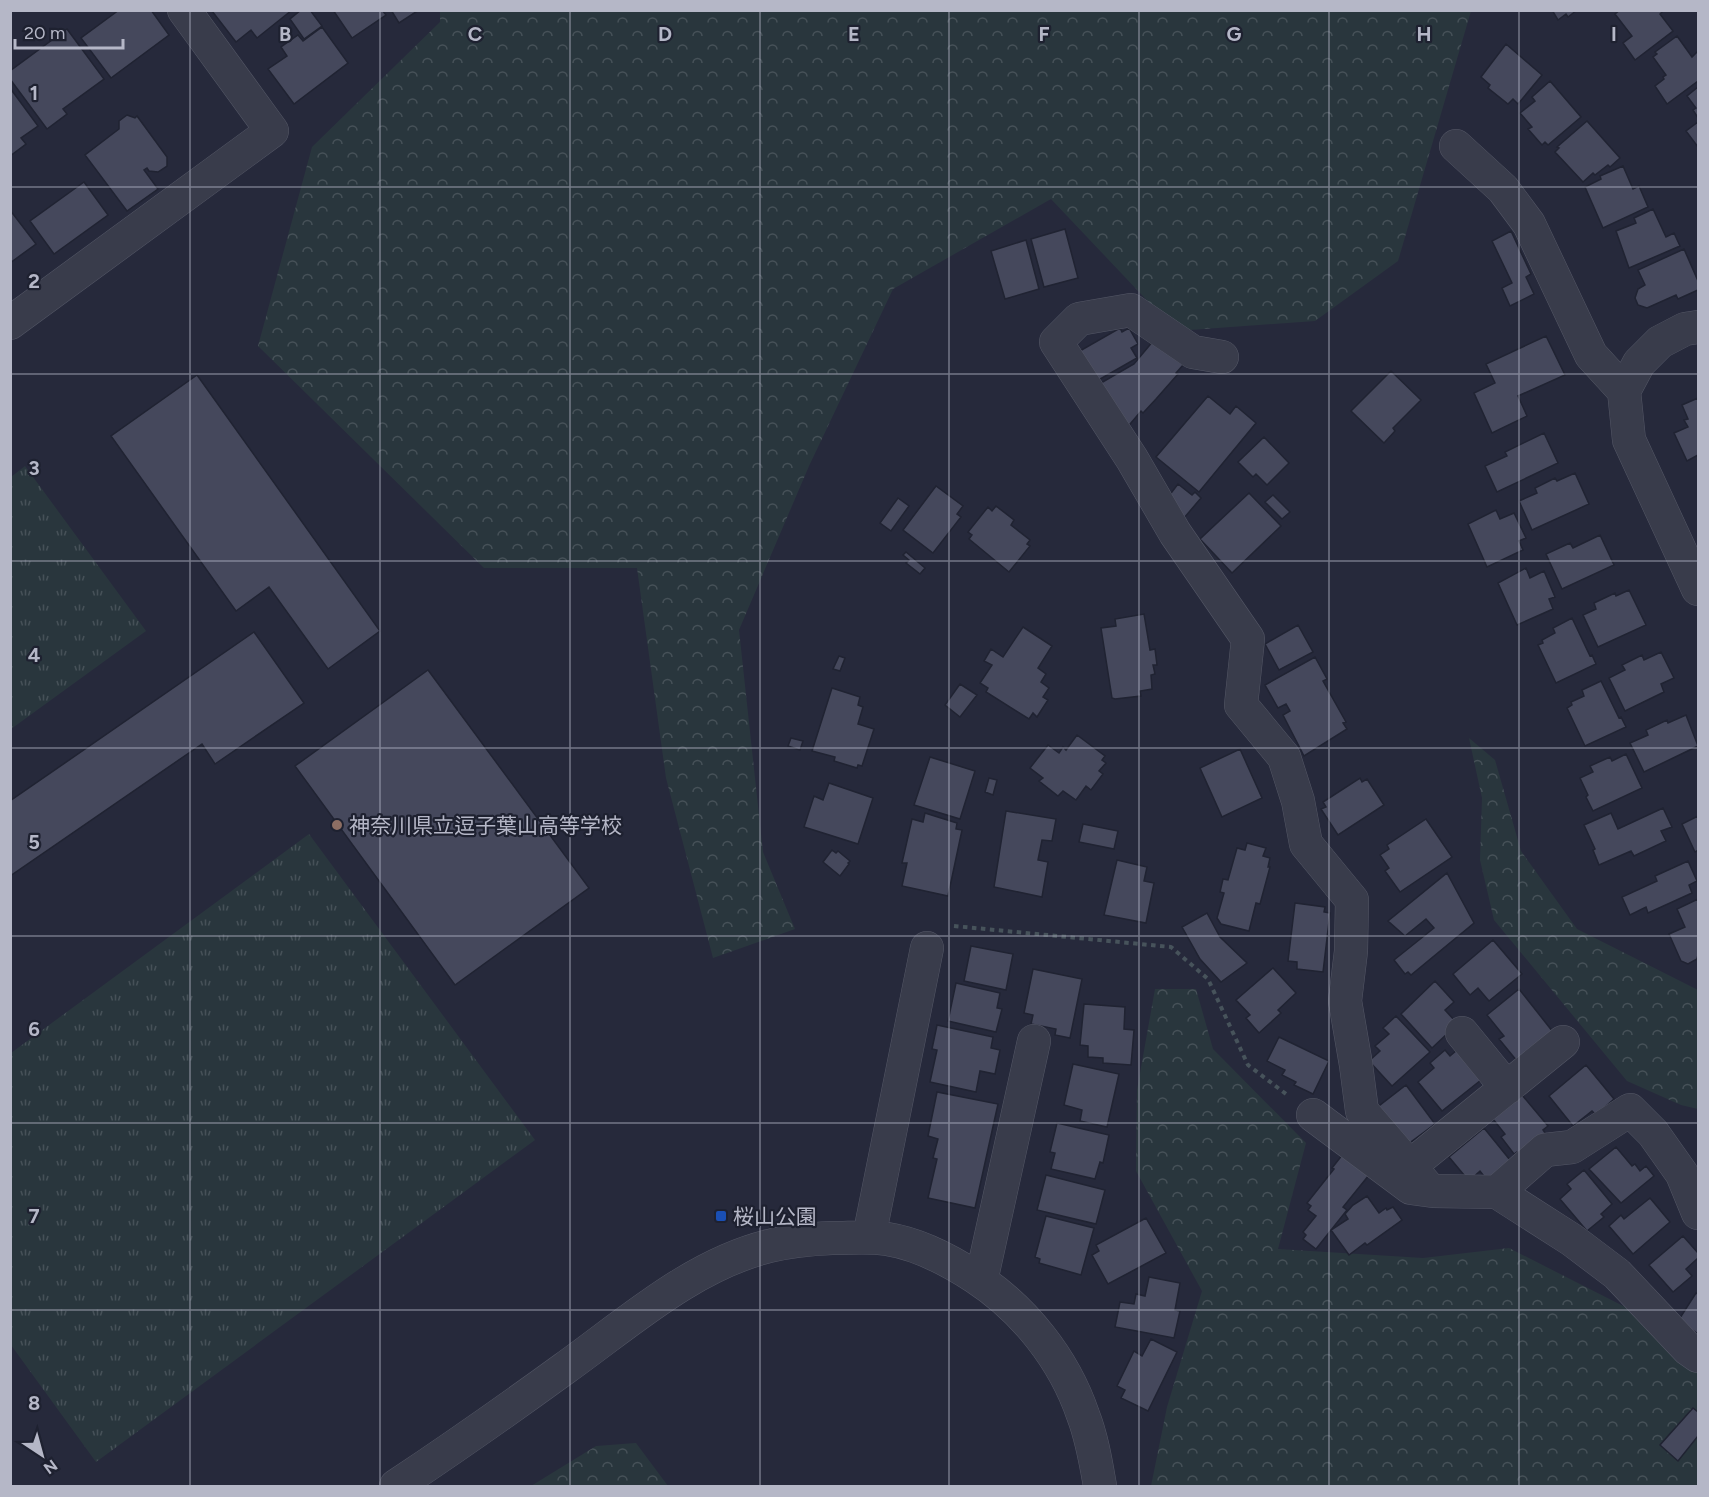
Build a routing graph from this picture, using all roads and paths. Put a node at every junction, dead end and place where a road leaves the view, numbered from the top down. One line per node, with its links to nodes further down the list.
1 (184, 10): 3 (street)
2 (1456, 146): 6 (street)
3 (10, 323)
4 (1698, 327): 6 (street)
5 (1222, 357): 14 (street)
6 (1624, 391): 7 (street)
7 (1698, 589)
8 (927, 948): 13 (path); 17 (street)
9 (1462, 1033): 12 (street)
10 (1034, 1041): 18 (street)
11 (1563, 1042): 12 (street)
12 (1507, 1088): 14 (street)
13 (1312, 1115): 14 (street)
14 (1420, 1178): 15 (street)
15 (1497, 1192): 16 (street); 19 (street)
16 (1698, 1213)
17 (869, 1237): 18 (street); 20 (street)
18 (981, 1281): 21 (street)
19 (1698, 1356)
20 (396, 1486)
21 (1100, 1486)

